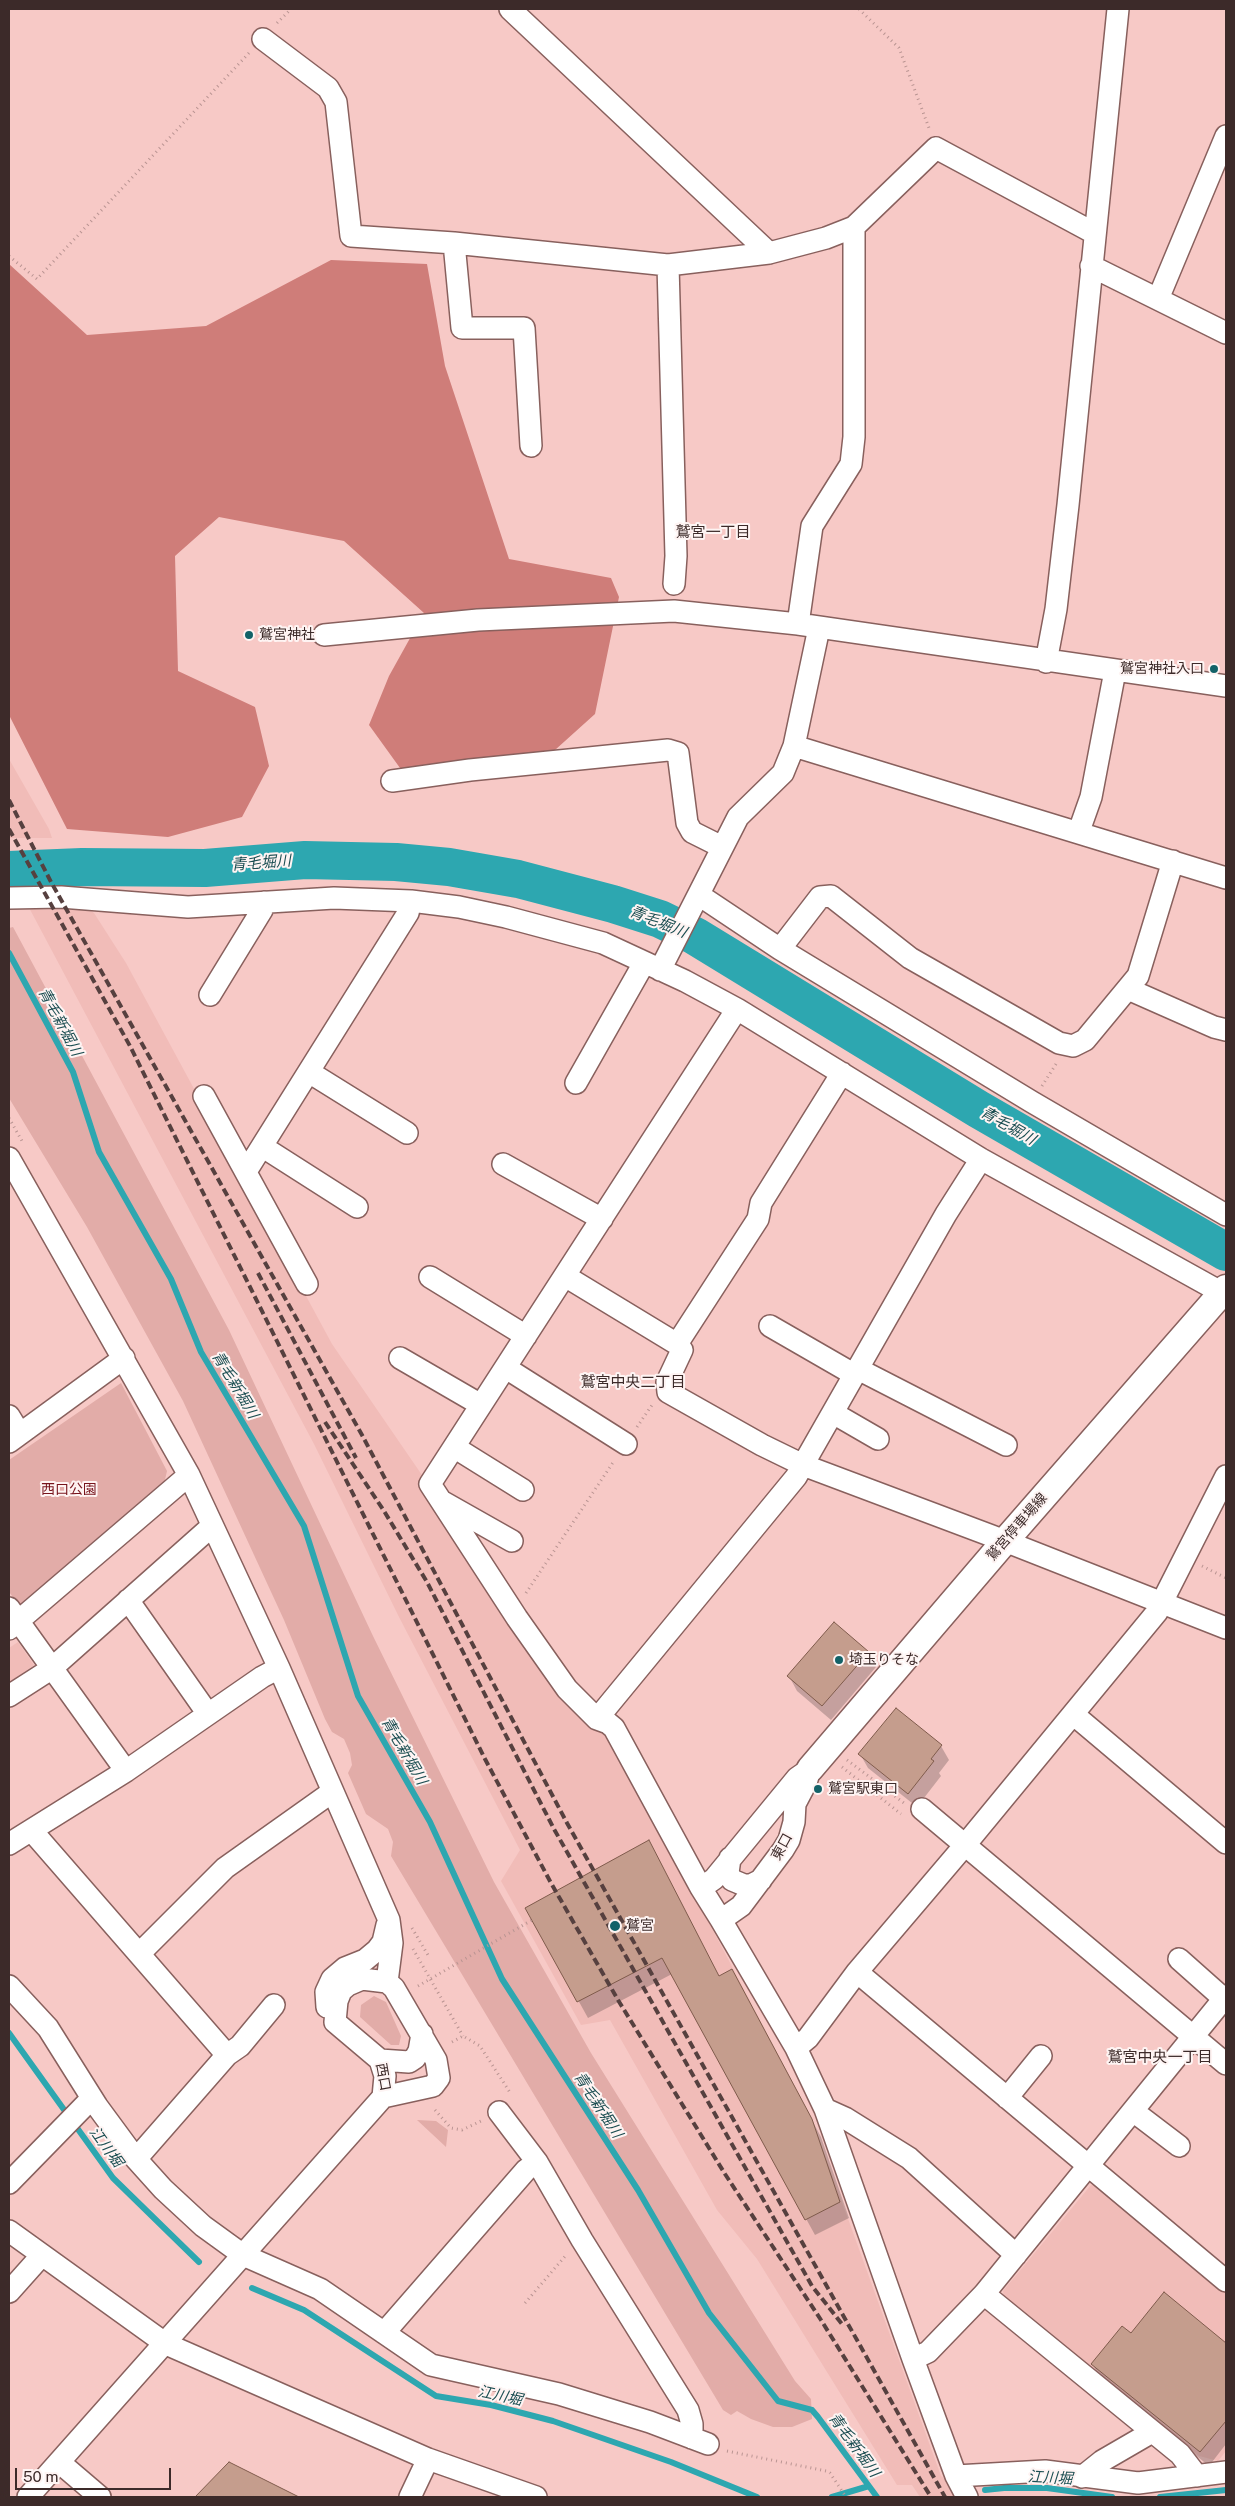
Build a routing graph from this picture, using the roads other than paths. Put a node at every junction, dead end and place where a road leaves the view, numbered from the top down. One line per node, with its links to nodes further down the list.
1 (510, 9): 8 (street)
2 (1118, 9): 6 (street)
3 (263, 39): 7 (street)
4 (1226, 136): 11 (street)
5 (854, 227): 6 (street); 8 (street); 15 (street)
6 (1094, 233): 10 (street)
7 (454, 243): 9 (street); 13 (street)
8 (769, 253): 9 (street)
9 (668, 265): 14 (street)
10 (1091, 266): 11 (street); 18 (street)
11 (1158, 299): 12 (street)
12 (1226, 332)
13 (531, 446)
14 (674, 584)
15 (798, 624): 16 (street); 17 (street)
16 (819, 628): 18 (street); 21 (street)
17 (324, 635)
18 (1046, 662): 19 (street)
19 (1114, 671): 20 (street); 23 (street)
20 (1226, 686)
21 (794, 746): 23 (street); 24 (street)
22 (392, 781): 24 (street)
23 (1078, 832): 25 (street)
24 (722, 847): 28 (street)
25 (1174, 861): 26 (street); 33 (street)
26 (1226, 878)
27 (9, 898): 30 (street)
28 (697, 899): 31 (street); 32 (street)
29 (411, 901): 30 (street); 32 (street); 37 (street)
30 (264, 902): 34 (street)
31 (780, 949): 33 (street); 48 (street)
32 (657, 964): 35 (street); 39 (street)
33 (1128, 989): 36 (street)
34 (210, 995)
35 (736, 1009): 38 (street); 49 (street)
36 (1226, 1030)
37 (309, 1072): 41 (street); 42 (street)
38 (842, 1073): 44 (street); 56 (street)
39 (576, 1083)
40 (204, 1096): 46 (street)
41 (407, 1133)
42 (262, 1147): 46 (street); 47 (street)
43 (15, 1150): 57 (street)
44 (981, 1159): 53 (street); 60 (street)
45 (502, 1164): 49 (street)
46 (247, 1170): 52 (street)
47 (358, 1207)
48 (1226, 1215)
49 (602, 1219): 50 (street)
50 (565, 1276): 55 (street); 56 (street)
51 (430, 1277): 55 (street)
52 (307, 1284)
53 (1225, 1292): 75 (main road, 鷲宮停車場線)
54 (770, 1326): 60 (street)
55 (526, 1336): 59 (street)
56 (678, 1344): 68 (street)
57 (124, 1358): 63 (street); 69 (street)
58 (400, 1358): 61 (street)
59 (506, 1368): 61 (street); 65 (street)
60 (856, 1372): 62 (street); 66 (street)
61 (481, 1405): 67 (street)
62 (833, 1413): 64 (street); 68 (street)
63 (12, 1431)
64 (878, 1439)
65 (626, 1444)
66 (1006, 1445)
67 (454, 1448): 71 (street); 72 (street)
68 (803, 1465): 75 (street); 85 (street)
69 (189, 1475): 73 (street); 78 (street)
70 (1226, 1476): 77 (street)
71 (523, 1490)
72 (441, 1500): 74 (street); 85 (street)
73 (212, 1526): 76 (street); 80 (street)
74 (512, 1541)
75 (1005, 1541): 77 (street); 86 (main road, 鷲宮停車場線)
76 (128, 1600): 81 (street); 83 (street)
77 (1162, 1603): 79 (street); 84 (street)
78 (12, 1620): 81 (street)
79 (1226, 1628)
80 (279, 1668): 83 (street); 88 (street)
81 (51, 1669): 82 (street); 87 (street)
82 (9, 1696)
83 (208, 1714): 87 (street)
84 (1073, 1714): 91 (street); 93 (street)
85 (597, 1719): 96 (street)
86 (810, 1769): 94 (street); 95 (street, 東口)
87 (126, 1771): 90 (street)
88 (332, 1792): 97 (street); 99 (street)
89 (913, 1812): 93 (street)
90 (32, 1831): 92 (street); 99 (street)
91 (1226, 1843)
92 (9, 1844)
93 (965, 1845): 101 (street); 108 (street)
94 (730, 1858): 95 (street); 96 (street)
95 (761, 1880): 98 (street, 東口)
96 (701, 1888): 98 (street)
97 (389, 1920): 102 (street); 106 (street)
98 (721, 1920): 109 (street)
99 (139, 1954): 110 (street)
100 (1179, 1959): 104 (street)
101 (857, 1972): 109 (street); 116 (street)
102 (387, 1982): 106 (street); 107 (street, 西口)
103 (9, 1986): 115 (street)
104 (1225, 1997): 108 (street)
105 (274, 2004): 110 (street)
106 (336, 2022): 112 (street, 西口)
107 (422, 2034): 112 (street); 114 (street, 西口)
108 (1194, 2036): 113 (street); 118 (street)
109 (796, 2048): 117 (street)
110 (227, 2055): 121 (street)
111 (1041, 2056): 116 (street)
112 (380, 2060): 114 (street, 西口)
113 (1226, 2064)
114 (383, 2097): 127 (street)
115 (92, 2098): 121 (street); 124 (street)
116 (1007, 2098): 123 (street)
117 (825, 2109): 128 (street); 134 (street)
118 (1133, 2111): 120 (street); 123 (street)
119 (491, 2116): 122 (street)
120 (1179, 2146)
121 (136, 2158): 127 (street)
122 (537, 2162): 132 (street); 132 (street)
123 (1088, 2166): 128 (street); 129 (street)
124 (9, 2183)
125 (9, 2231): 126 (street)
126 (42, 2255): 130 (street); 133 (street)
127 (243, 2255): 132 (street); 133 (street)
128 (1016, 2255): 131 (street)
129 (1226, 2282)
130 (9, 2292)
131 (984, 2294): 134 (street); 135 (street)
132 (384, 2333)
133 (166, 2344): 136 (street); 137 (street)
134 (914, 2359): 139 (street)
135 (1152, 2432): 140 (street); 141 (street)
136 (428, 2459): 144 (street); 145 (street)
137 (60, 2462): 142 (street); 143 (street)
138 (1226, 2472): 141 (street)
139 (956, 2476): 140 (street); 146 (street)
140 (1082, 2476): 141 (street)
141 (1197, 2476)
142 (28, 2497)
143 (100, 2497)
144 (410, 2497)
145 (536, 2497)
146 (966, 2497)

